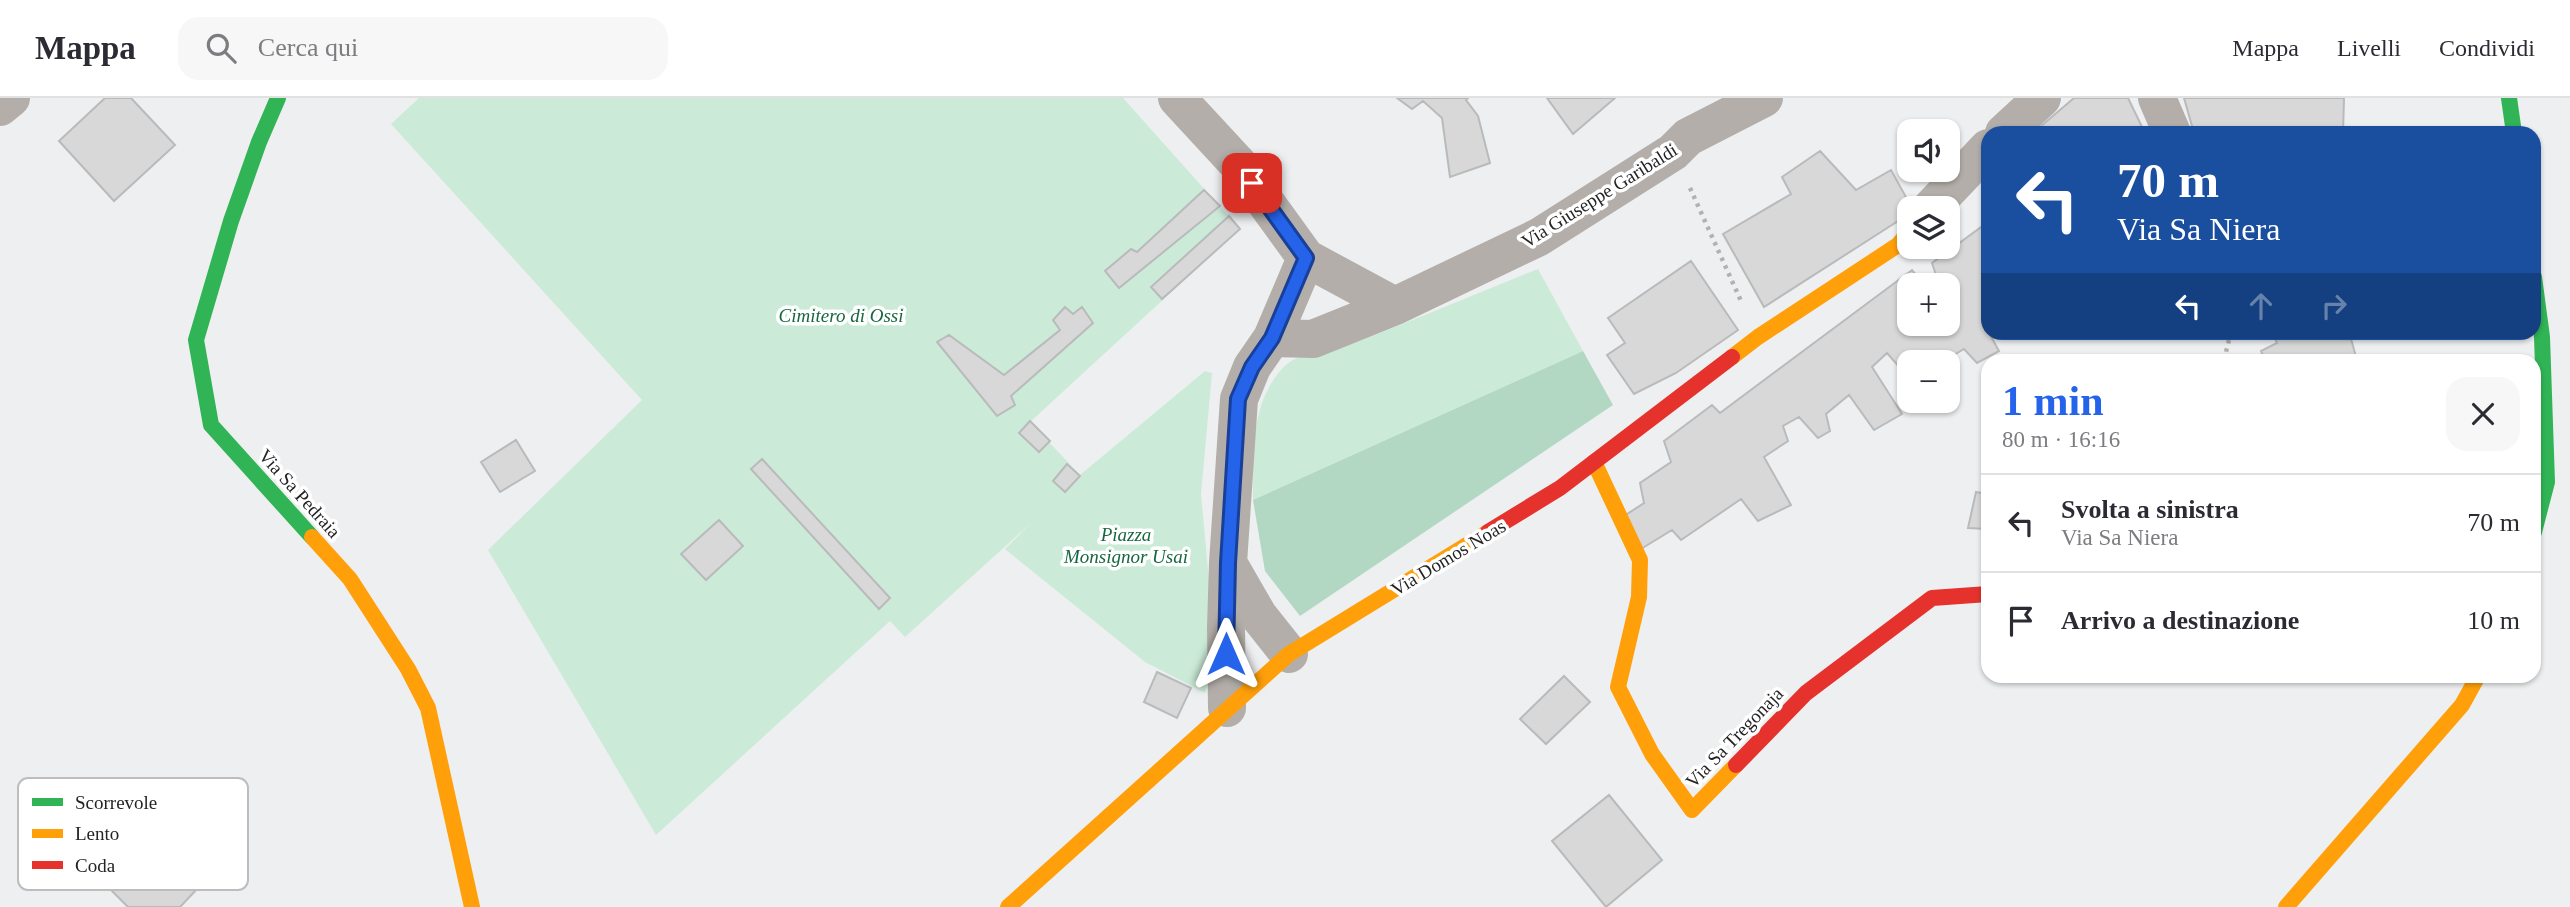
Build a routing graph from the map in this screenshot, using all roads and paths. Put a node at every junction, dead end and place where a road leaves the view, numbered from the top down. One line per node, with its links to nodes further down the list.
1 (11, 98): 8 (street)
2 (278, 98): 28 (street, Via Sa Pedraia)
3 (1177, 98): 16 (street)
4 (1764, 98): 12 (street, Via Giuseppe Garibaldi)
5 (2042, 98): 9 (street)
6 (2157, 98): 10 (street)
7 (2509, 98): 11 (street)
8 (0, 107)
9 (2012, 126)
10 (2169, 126)
11 (2513, 126)
12 (1673, 152): 17 (street, Via Giuseppe Garibaldi); 19 (path)
13 (1981, 155): 14 (street)
14 (1942, 196)
15 (1897, 246): 19 (street, Via Domos Noas)
16 (1306, 258): 17 (street); 20 (street)
17 (1395, 306): 20 (street, Via Giuseppe Garibaldi)
18 (2541, 330): 22 (street)
19 (1758, 337): 21 (street, Via Domos Noas)
20 (1272, 338): 23 (street)
21 (1594, 462): 24 (street, Via Sa Tregonaja); 25 (street, Via Domos Noas)
22 (2541, 506)
23 (1228, 563): 25 (street); 27 (street)
24 (1981, 594)
25 (1289, 654): 27 (street, Via Domos Noas)
26 (2474, 683): 30 (street)
27 (1227, 708): 29 (street, Via Domos Noas)
28 (472, 907)
29 (1008, 907)
30 (2286, 907)

